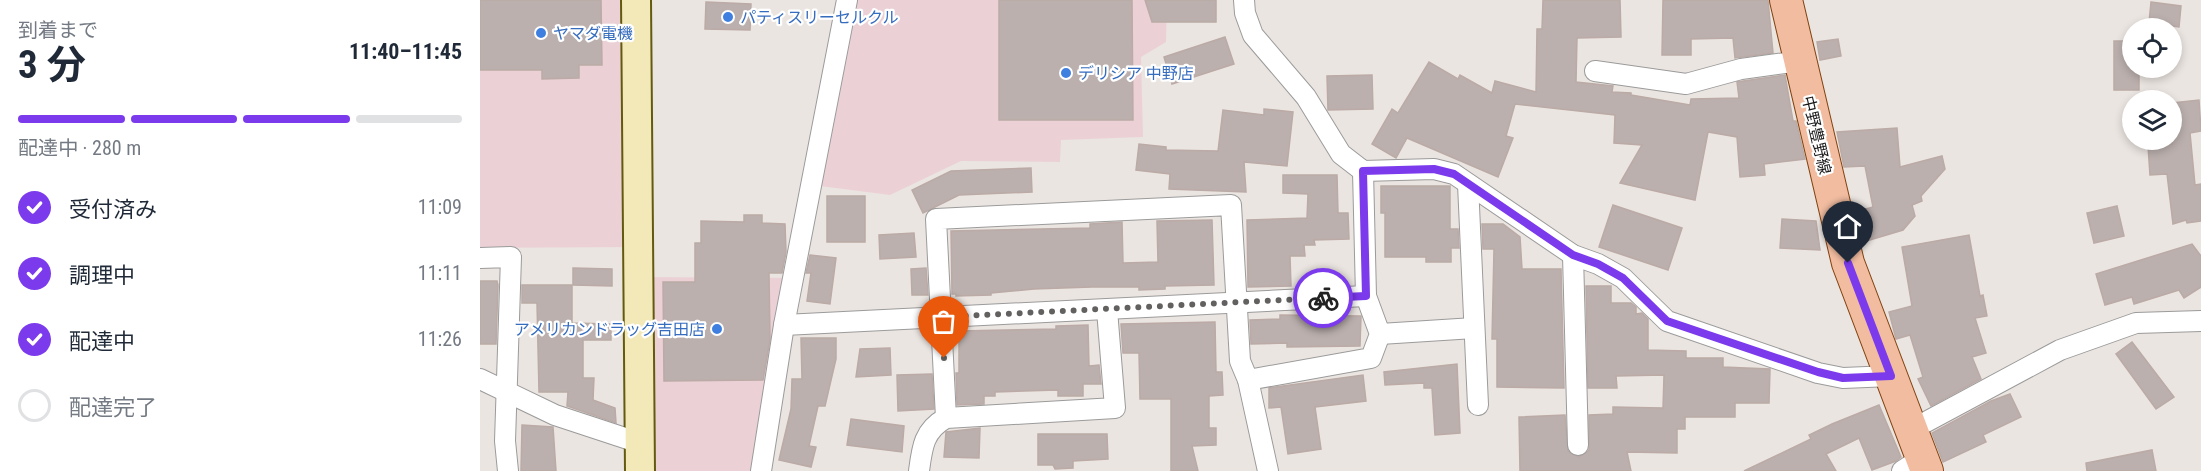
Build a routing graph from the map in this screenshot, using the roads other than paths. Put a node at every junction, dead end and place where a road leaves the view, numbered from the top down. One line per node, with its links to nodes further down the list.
1 (636, 0): 25 (street)
2 (847, 0): 16 (street)
3 (1244, 0): 7 (street)
4 (1786, 0): 5 (main road, 中野豊野線)
5 (1800, 61): 6 (street); 19 (main road, 中野豊野線)
6 (1595, 71)
7 (1363, 171): 8 (street); 11 (street)
8 (1468, 184): 9 (street); 17 (street)
9 (1573, 255): 19 (street); 26 (street)
10 (480, 258): 22 (street)
11 (1366, 296): 12 (street); 18 (street)
12 (1236, 303): 13 (street); 14 (street); 21 (street)
13 (1107, 310): 14 (street); 24 (street)
14 (942, 317): 16 (street); 24 (street)
15 (2201, 321): 27 (street)
16 (784, 325): 30 (street)
17 (1474, 328): 18 (street); 23 (street)
18 (1380, 334): 21 (street)
19 (1891, 376): 27 (main road, 中野豊野線)
20 (480, 379): 22 (street)
21 (1248, 380): 32 (street)
22 (509, 392): 25 (street); 28 (street)
23 (1478, 405)
24 (946, 418): 31 (street)
25 (640, 443): 29 (street)
26 (1578, 446)
27 (1916, 458)
28 (508, 471)
29 (640, 471)
30 (762, 471)
31 (919, 471)
32 (1268, 471)

